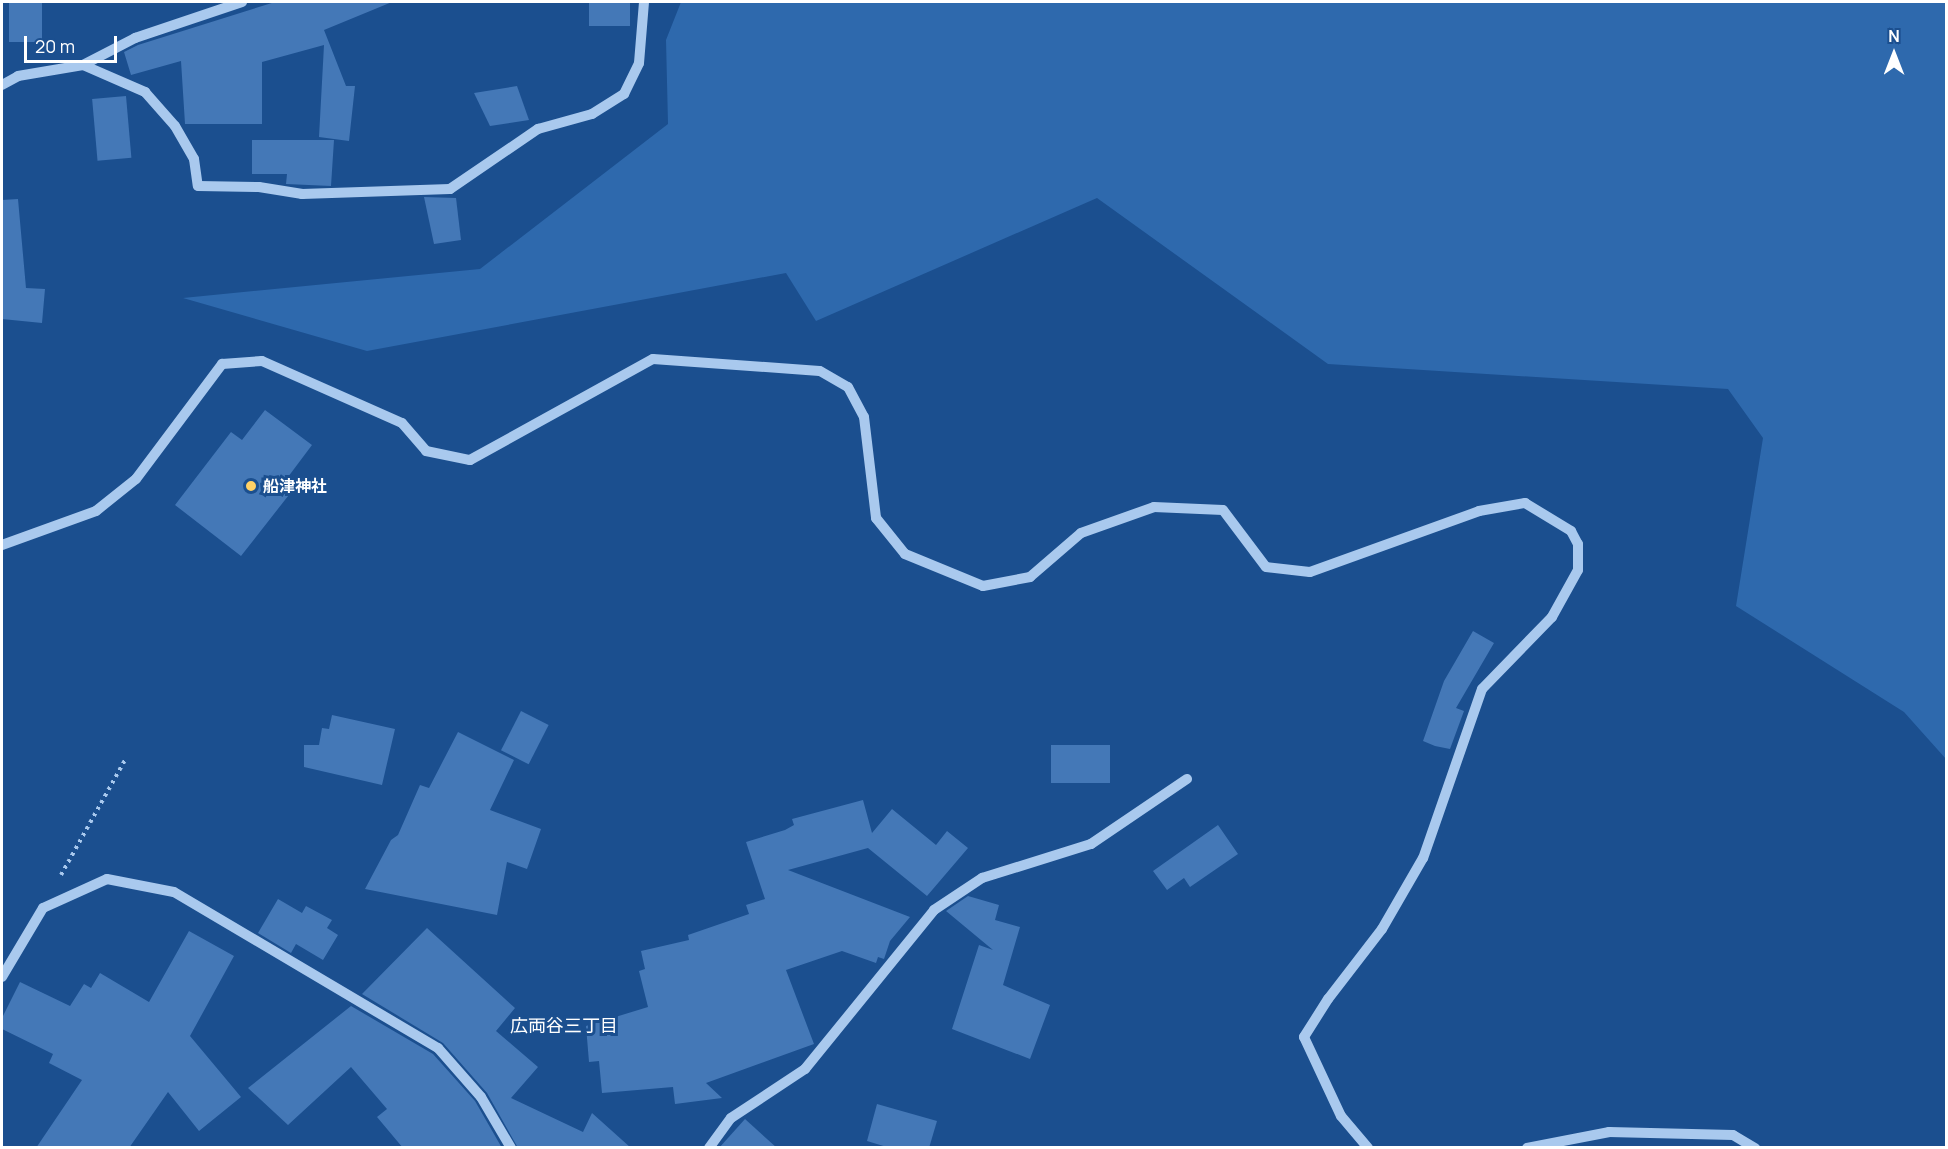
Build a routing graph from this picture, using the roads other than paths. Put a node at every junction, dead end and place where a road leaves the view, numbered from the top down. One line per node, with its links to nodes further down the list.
1 (242, 2): 3 (street)
2 (644, 2): 3 (street)
3 (83, 65): 4 (street)
4 (2, 85)
5 (2, 544): 10 (street)
6 (1187, 779): 9 (street)
7 (2, 977): 8 (street)
8 (511, 1148)
9 (709, 1148)
10 (1368, 1148)
11 (1527, 1148): 12 (street)
12 (1755, 1148)

